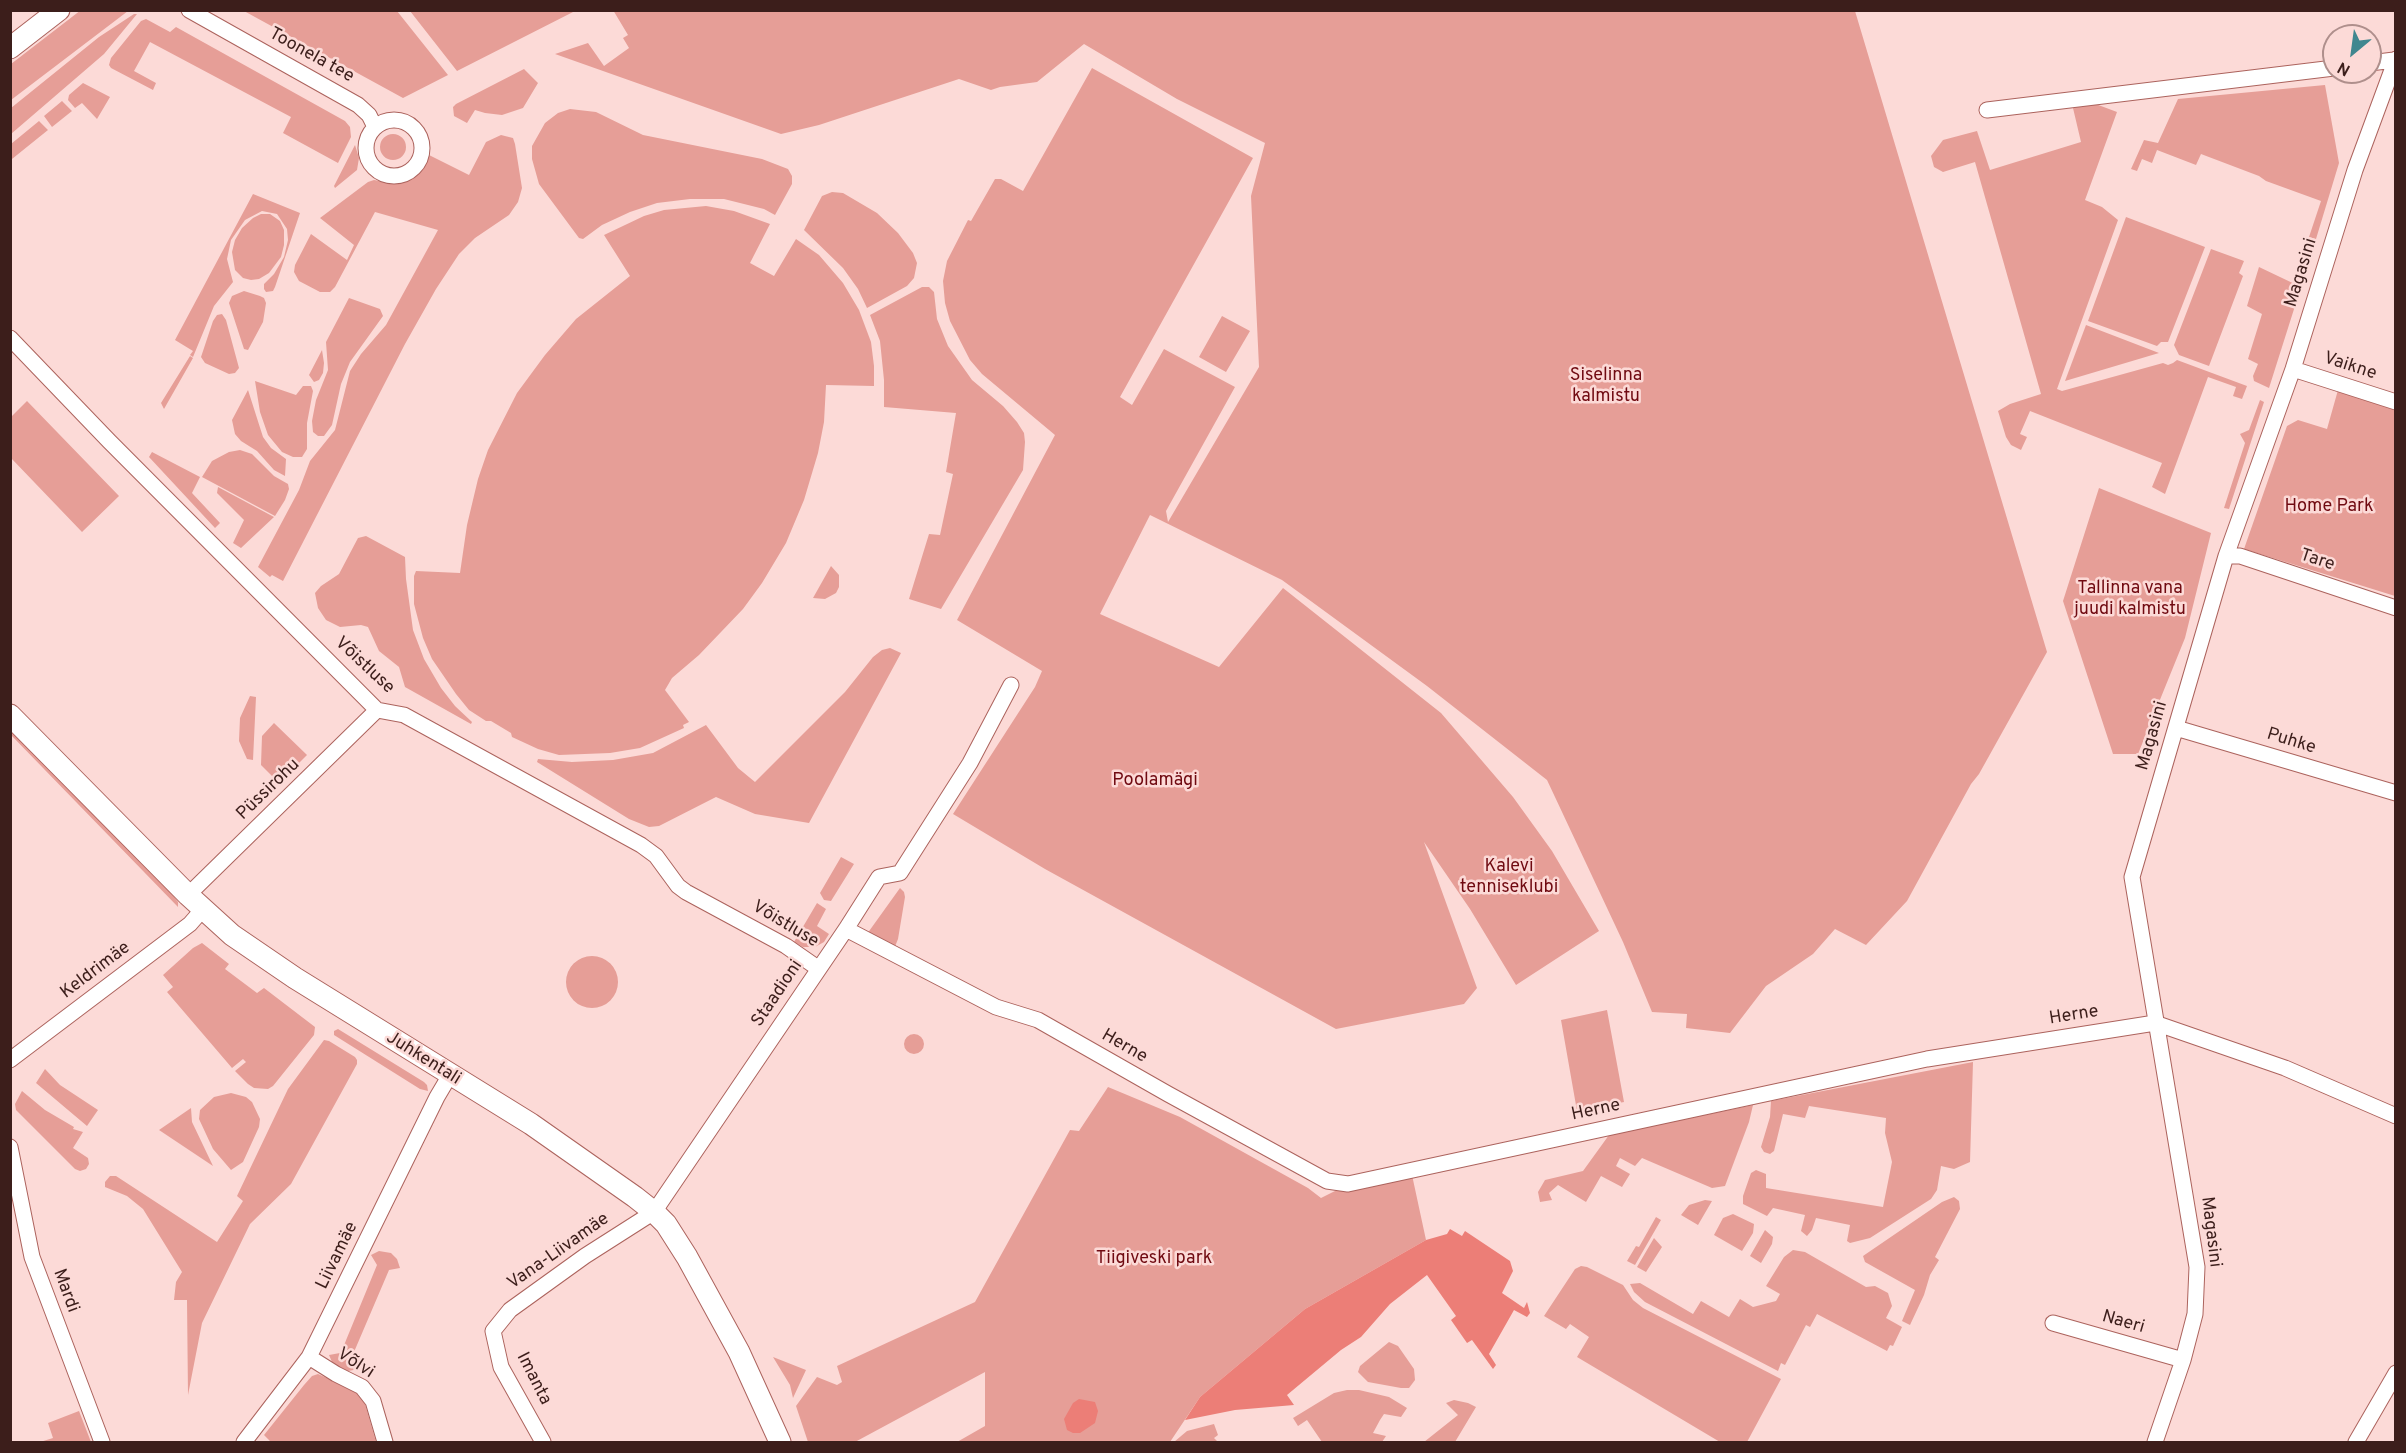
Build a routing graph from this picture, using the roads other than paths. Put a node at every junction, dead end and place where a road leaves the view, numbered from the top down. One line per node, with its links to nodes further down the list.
1 (60, 10): 3 (street)
2 (189, 10): 7 (street, Toonela tee)
3 (10, 48)
4 (2395, 59): 9 (street, Magasini)
5 (2322, 69): 6 (street)
6 (1987, 110)
7 (375, 127)
8 (10, 338): 14 (street, Võistluse)
9 (2293, 369): 10 (street, Vaikne); 11 (street, Magasini)
10 (2396, 402)
11 (2226, 556): 12 (street, Tare); 16 (street, Magasini)
12 (2396, 608)
13 (1011, 685): 19 (street, Staadioni)
14 (377, 710): 18 (street, Püssirohu); 20 (street, Võistluse)
15 (10, 714): 18 (street, Juhkentali)
16 (2176, 728): 17 (street, Puhke); 21 (street, Magasini)
17 (2396, 793)
18 (195, 902): 22 (street, Keldrimäe); 23 (street, Juhkentali)
19 (846, 929): 20 (street, Staadioni); 21 (street, Herne)
20 (819, 969): 26 (street, Staadioni)
21 (2155, 1023): 24 (street, Herne); 30 (street, Magasini)
22 (10, 1060)
23 (450, 1075): 26 (street, Juhkentali); 29 (street, Liivamäe)
24 (2396, 1116)
25 (10, 1147): 32 (street, Mardi)
26 (654, 1212): 28 (street, Vana-Liivamäe); 36 (street, Juhkentali)
27 (2053, 1323): 30 (street, Naeri)
28 (493, 1331): 35 (street, Imanta)
29 (309, 1357): 33 (street, Liivamäe); 34 (street, Võlvi)
30 (2183, 1360): 37 (street, Magasini)
31 (2396, 1373): 38 (street)
32 (102, 1443)
33 (244, 1443)
34 (385, 1443)
35 (543, 1443)
36 (780, 1443)
37 (2155, 1443)
38 (2356, 1443)

